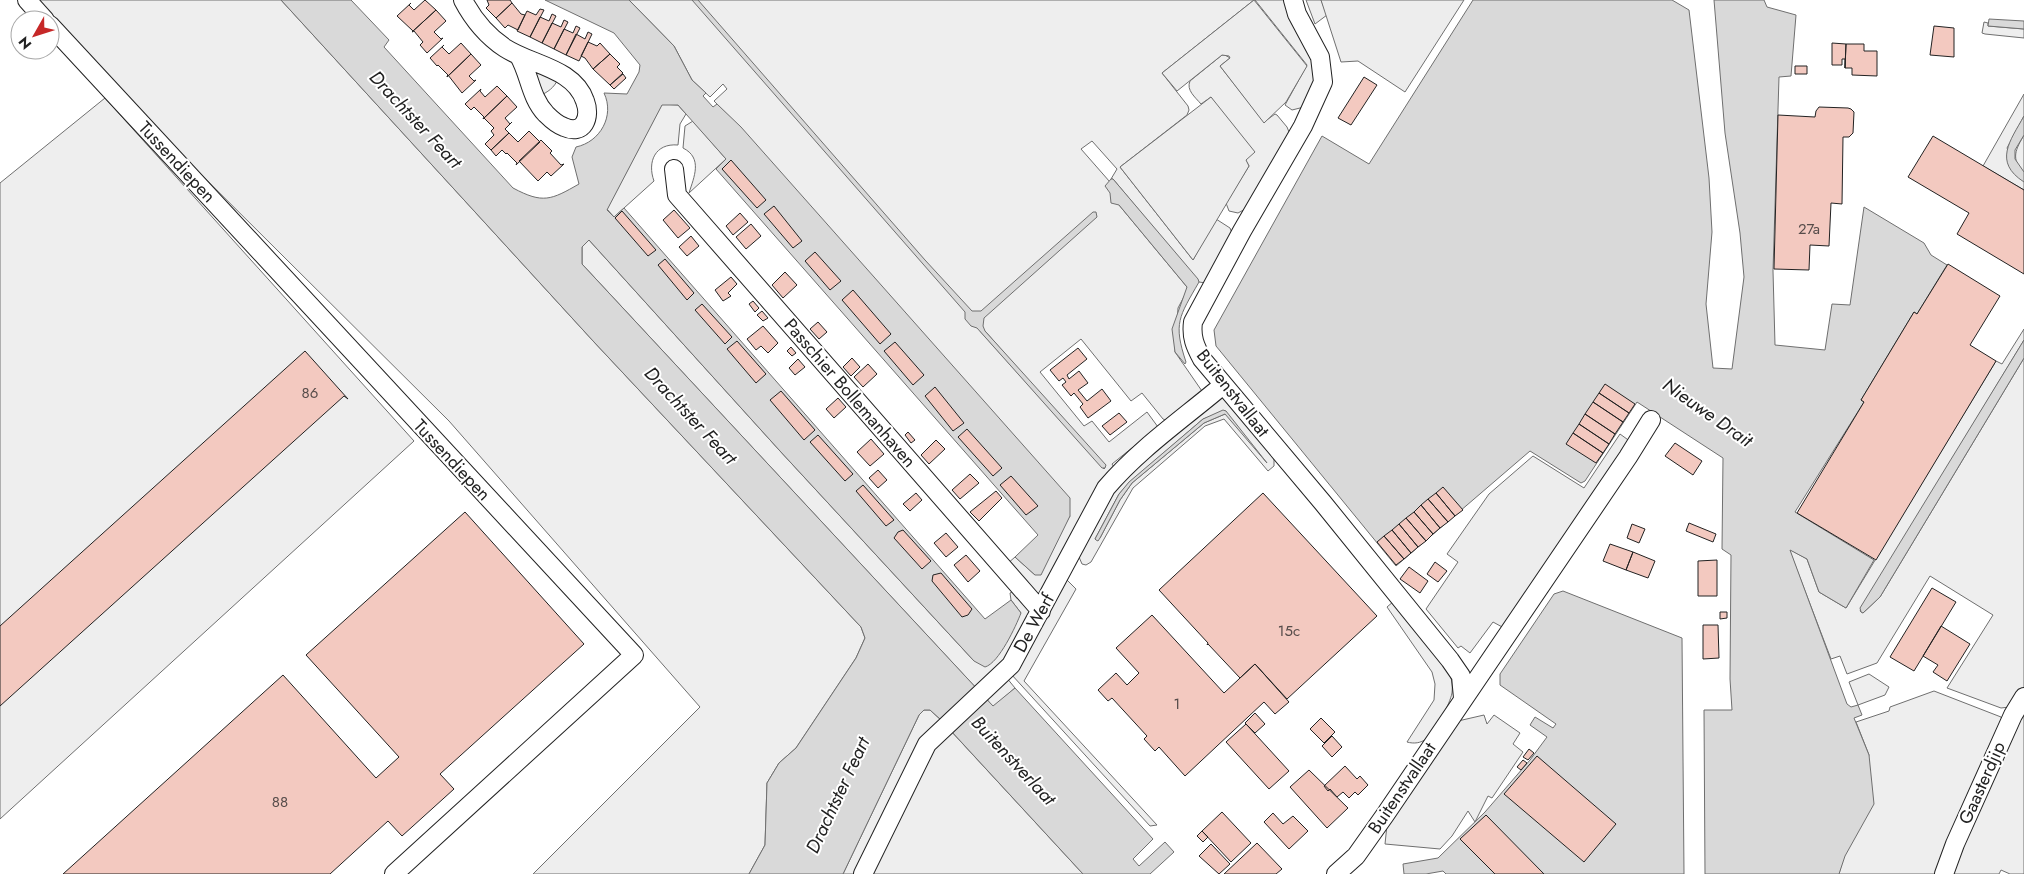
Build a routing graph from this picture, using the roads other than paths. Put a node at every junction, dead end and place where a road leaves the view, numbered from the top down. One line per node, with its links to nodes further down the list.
1 (27, 0): 4 (street)
2 (463, 0): 6 (street)
3 (1294, 0): 8 (street, Buitenstvallaat)
4 (36, 10)
5 (60, 36): 13 (street, Tussendiepen)
6 (519, 56)
7 (674, 168): 10 (street, Passchier Bollemanhaven)
8 (1223, 385): 10 (street, De Werf); 12 (street, Buitenstvallaat)
9 (1651, 420): 12 (street, Buitenstvallaat)
10 (1041, 611): 14 (street, De Werf)
11 (2024, 697): 16 (street, Gaasterdjip)
12 (1463, 698): 15 (street, Buitenstvallaat)
13 (394, 874)
14 (863, 874)
15 (1336, 874)
16 (1944, 874)

